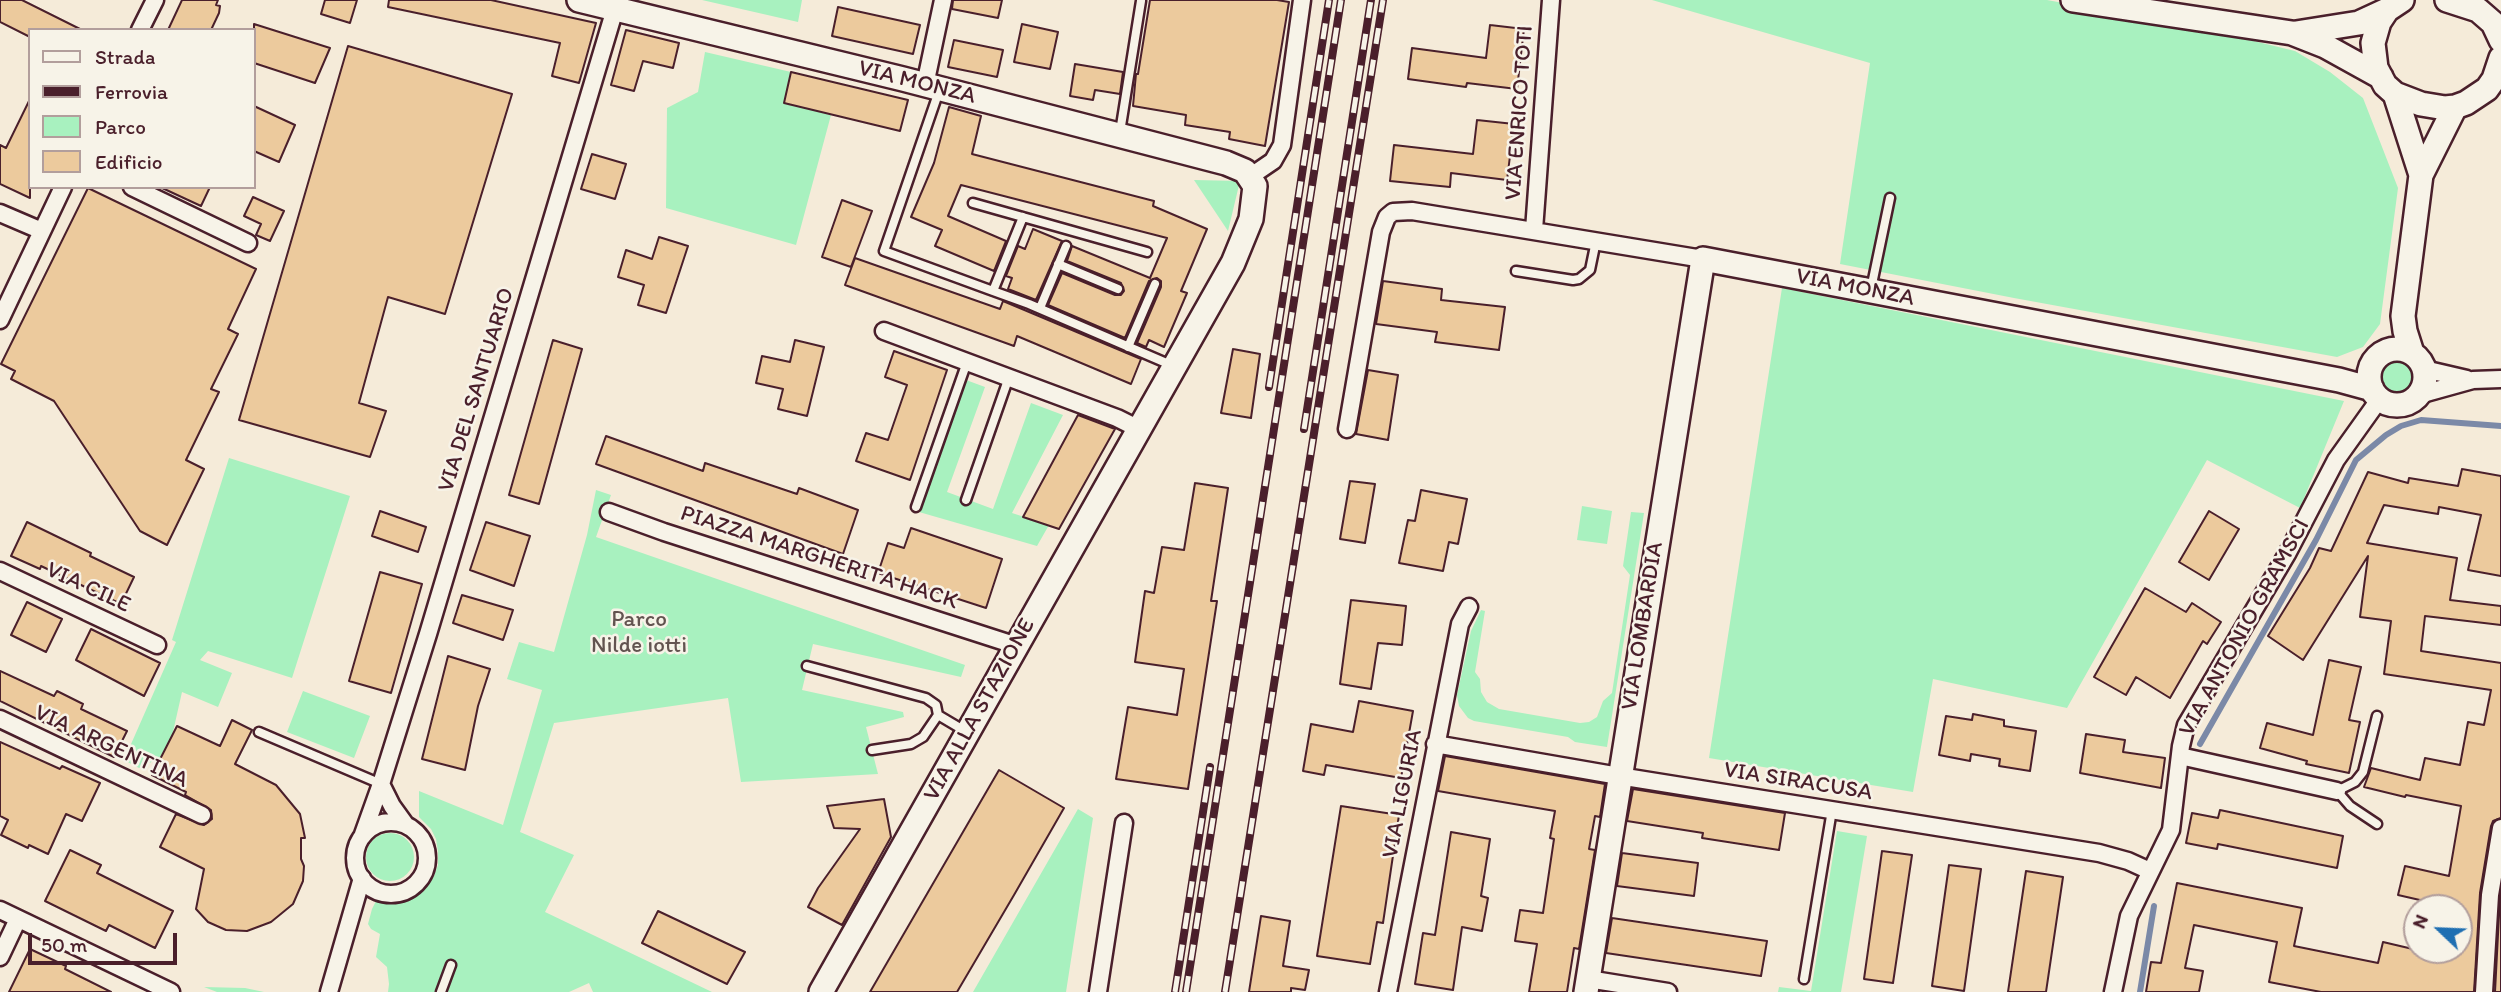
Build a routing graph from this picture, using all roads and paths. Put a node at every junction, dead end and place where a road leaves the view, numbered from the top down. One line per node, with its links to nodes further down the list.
1 (155, 0): 12 (street)
2 (579, 0): 11 (street, VIA MONZA)
3 (943, 0): 17 (street)
4 (1302, 0): 22 (street)
5 (1551, 0): 29 (street, VIA ENRICO TOTI)
6 (2073, 0): 13 (street)
7 (2447, 0): 10 (street)
8 (1141, 1): 20 (lane)
9 (2395, 5): 13 (street); 16 (street, VIA ANTONIO GRAMSCI)
10 (2477, 5): 14 (street)
11 (615, 9): 17 (street, VIA MONZA); 74 (street, VIA DEL SANTUARIO)
12 (141, 28)
13 (2292, 33): 16 (street)
14 (2500, 36)
15 (2501, 58): 18 (street)
16 (2388, 86): 19 (street); 21 (street, VIA ANTONIO GRAMSCI)
17 (932, 87): 20 (street, VIA MONZA); 40 (lane)
18 (2494, 88): 19 (street)
19 (2455, 107): 21 (street, VIA ANTONIO GRAMSCI)
20 (1120, 135): 22 (street, VIA MONZA)
21 (2421, 175): 43 (street, VIA ANTONIO GRAMSCI)
22 (1251, 176): 49 (street, VIA ALLA STAZIONE)
23 (62, 189): 30 (street)
24 (136, 189): 32 (street)
25 (1889, 198): 41 (lane)
26 (973, 203): 28 (lane)
27 (0, 213): 30 (street)
28 (1023, 217): 34 (lane); 40 (lane)
29 (1534, 230): 31 (street, VIA MONZA); 56 (street, VIA MONZA)
30 (42, 231): 44 (street)
31 (1596, 241): 35 (street, VIA MONZA); 37 (lane)
32 (248, 243)
33 (1066, 246): 36 (lane)
34 (1147, 252)
35 (1703, 260): 41 (street, VIA MONZA); 73 (street, VIA LOMBARDIA)
36 (1058, 264): 39 (lane); 42 (lane)
37 (1516, 271)
38 (1154, 284): 46 (lane)
39 (1118, 289)
40 (993, 291): 42 (lane)
41 (1870, 292): 51 (street, VIA MONZA)
42 (1040, 308): 46 (lane)
43 (2403, 316): 47 (street, VIA ANTONIO GRAMSCI); 51 (street, VIA ANTONIO GRAMSCI)
44 (0, 320)
45 (884, 331): 48 (street)
46 (1128, 347): 49 (lane)
47 (2418, 361): 51 (street); 53 (street); 54 (street)
48 (967, 362): 50 (street); 58 (lane)
49 (1174, 366): 55 (street, VIA ALLA STAZIONE)
50 (1009, 377): 55 (street); 57 (lane)
51 (2377, 377): 54 (street); 72 (street, VIA ANTONIO GRAMSCI)
52 (2501, 379): 53 (street)
53 (2473, 380): 54 (street)
54 (2418, 394)
55 (1139, 429): 63 (street, VIA ALLA STAZIONE)
56 (1347, 429)
57 (966, 500)
58 (916, 507)
59 (609, 512): 63 (street, PIAZZA MARGHERITA HACK)
60 (0, 571): 62 (street, VIA CILE)
61 (1469, 607): 70 (street, VIA LIGURIA)
62 (157, 645)
63 (1016, 648): 69 (street, VIA ALLA STAZIONE)
64 (807, 666): 65 (lane)
65 (938, 715): 69 (lane); 71 (lane)
66 (2377, 716): 75 (lane)
67 (0, 719): 77 (street, VIA ARGENTINA)
68 (259, 732): 74 (lane)
69 (968, 733): 94 (street, VIA ALLA STAZIONE)
70 (1436, 744): 73 (street, VIA SIRACUSA); 96 (street, VIA LIGURIA)
71 (872, 750)
72 (2180, 756): 75 (street); 83 (street, VIA ANTONIO GRAMSCI)
73 (1619, 776): 76 (street, VIA SIRACUSA); 90 (street, VIA LOMBARDIA)
74 (381, 784): 79 (street); 82 (street, VIA DEL SANTUARIO)
75 (2337, 791): 80 (lane)
76 (1832, 810): 83 (street, VIA SIRACUSA); 89 (lane)
77 (202, 815)
78 (1124, 823): 95 (street)
79 (405, 824): 82 (street); 84 (street)
80 (2377, 824)
81 (2501, 828): 99 (street)
82 (362, 836): 84 (street)
83 (2150, 871): 98 (street, VIA ANTONIO GRAMSCI)
84 (362, 878): 92 (street)
85 (0, 910): 86 (street)
86 (18, 919): 87 (street); 91 (street)
87 (0, 957)
88 (451, 965): 93 (lane)
89 (1804, 979)
90 (1587, 985): 97 (street)
91 (171, 992)
92 (329, 992)
93 (441, 992)
94 (821, 992)
95 (1098, 992)
96 (1388, 992)
97 (1668, 992)
98 (2113, 992)
99 (2484, 992)

